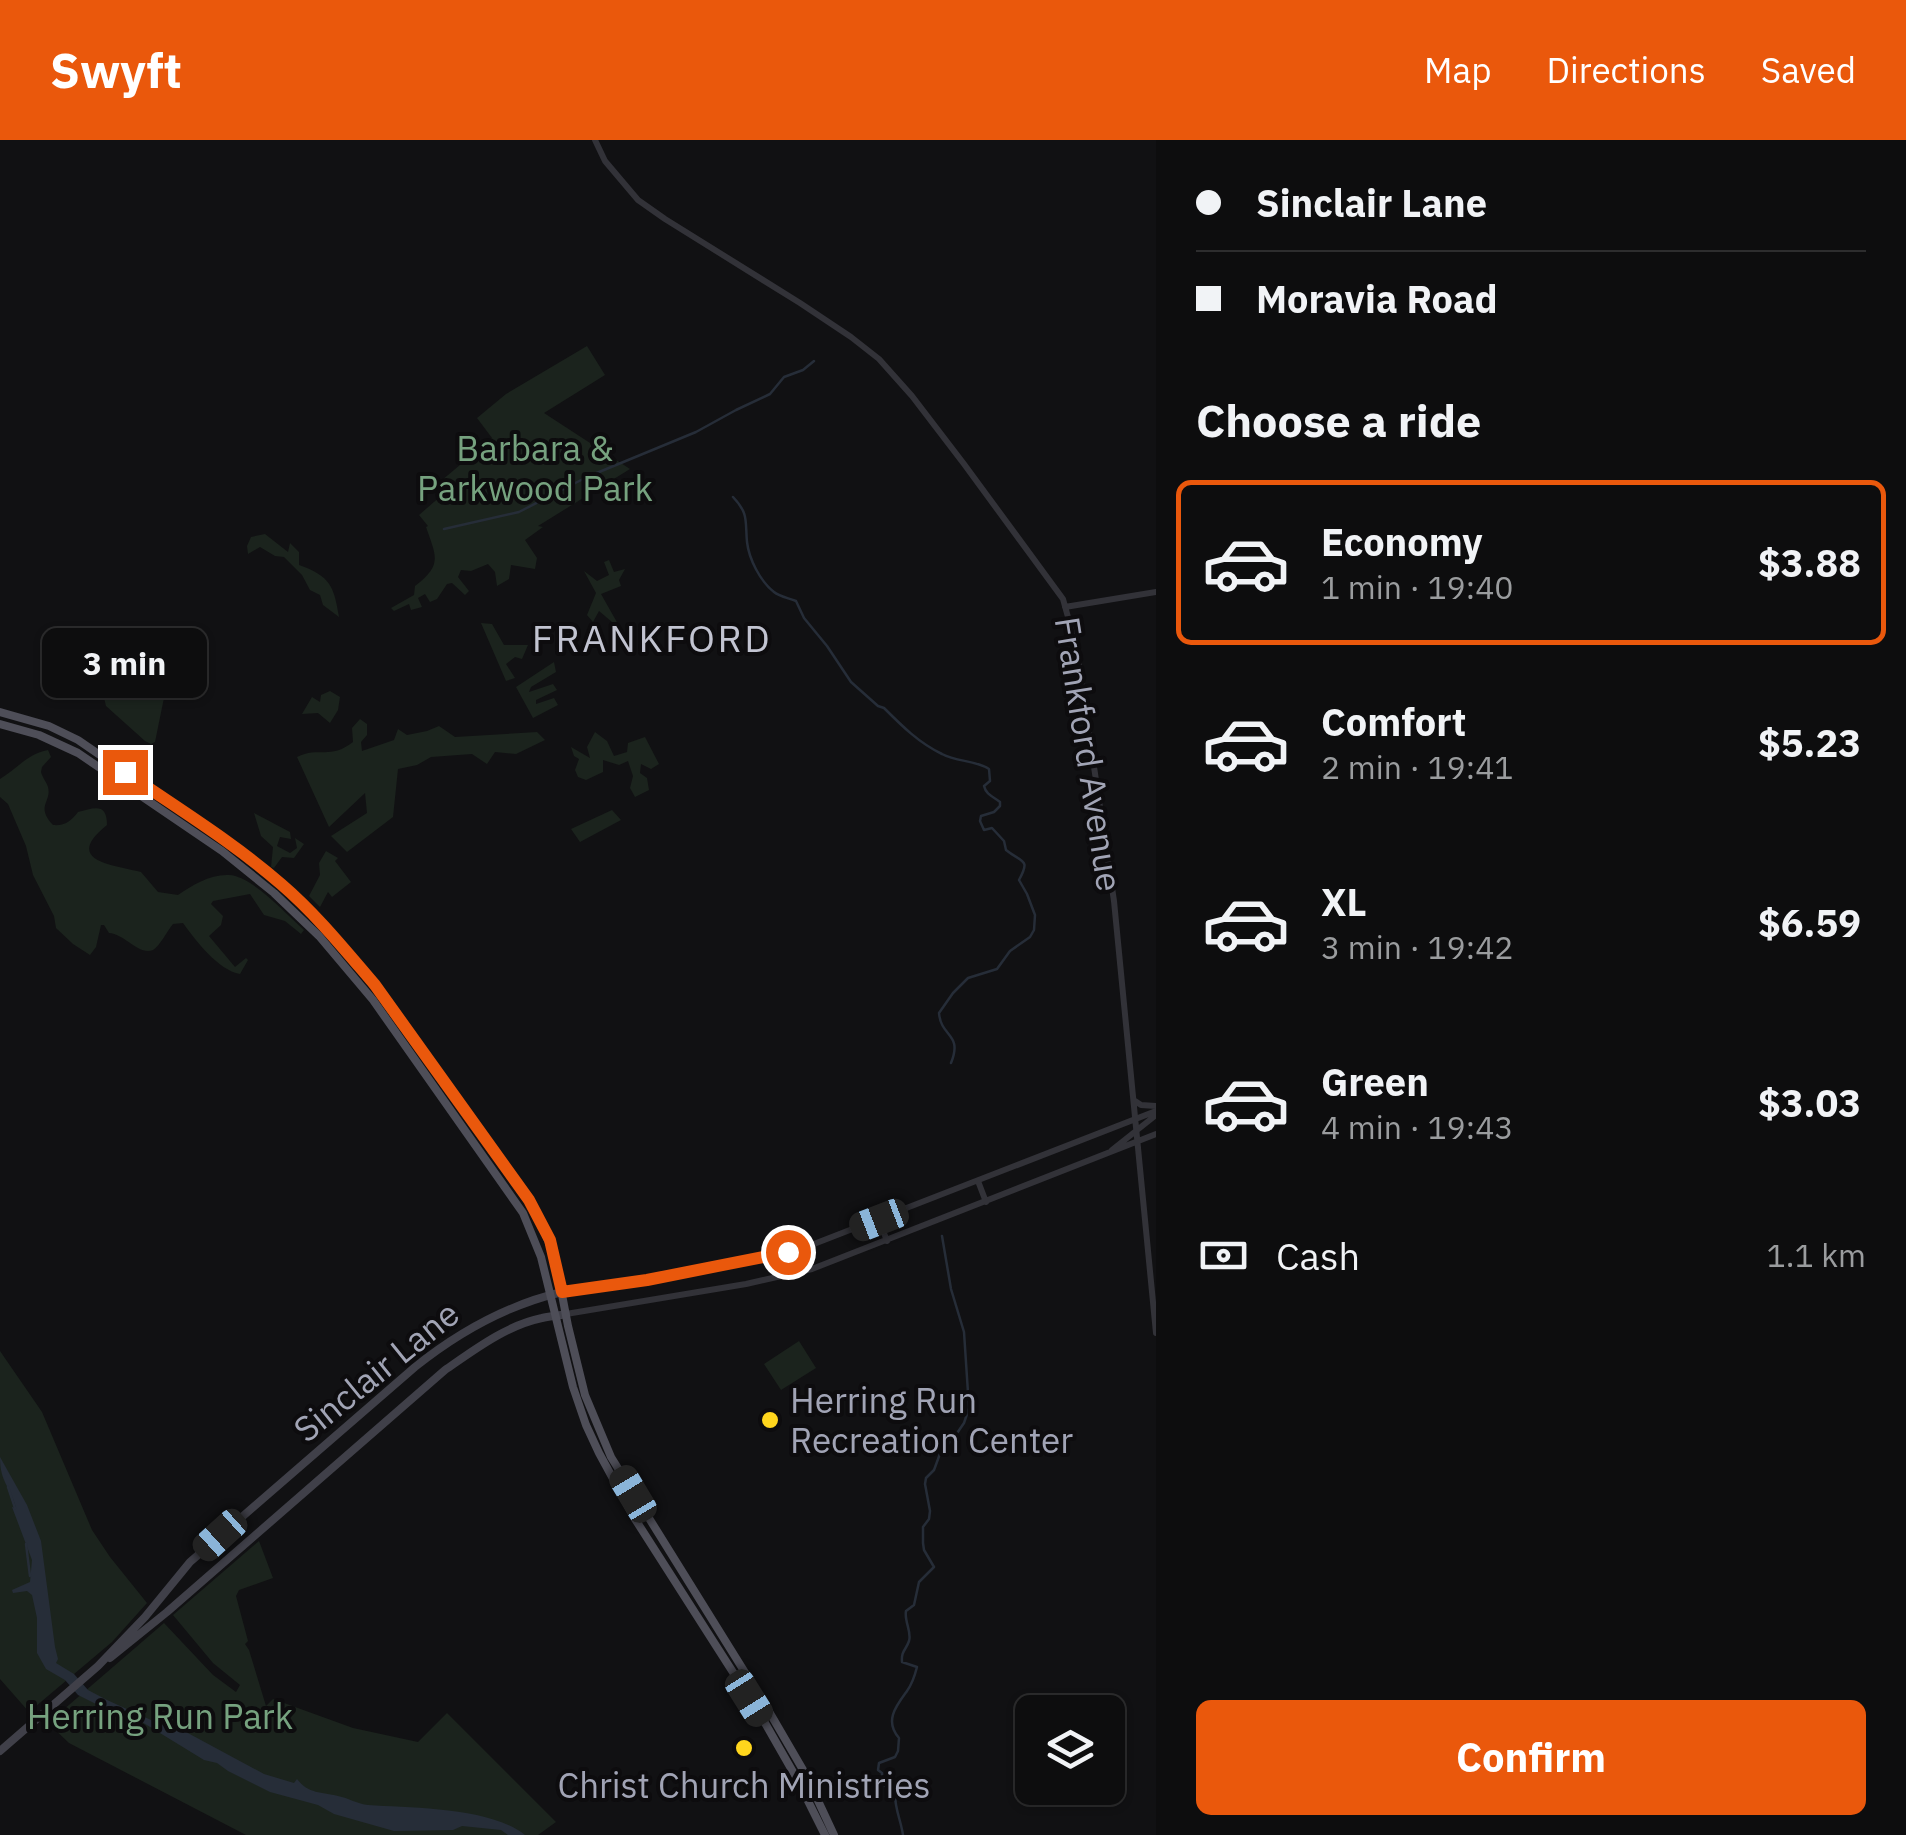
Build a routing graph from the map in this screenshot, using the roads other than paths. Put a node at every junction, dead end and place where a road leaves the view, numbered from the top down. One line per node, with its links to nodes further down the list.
1 (595, 140): 3 (street, Frankford Avenue)
2 (1156, 592): 3 (street)
3 (1066, 607): 6 (street, Frankford Avenue)
4 (0, 712): 17 (main road)
5 (0, 724): 18 (main road)
6 (1134, 1100): 7 (street); 8 (street, Frankford Avenue)
7 (1156, 1111): 8 (street, Sinclair Lane); 9 (street)
8 (1136, 1119): 9 (street, Frankford Avenue); 13 (street, Sinclair Lane)
9 (1137, 1130): 11 (street, Frankford Avenue); 12 (street)
10 (1156, 1134): 11 (street, Sinclair Lane)
11 (1138, 1142): 12 (street, Sinclair Lane); 20 (street, Frankford Avenue)
12 (1107, 1154): 14 (street, Sinclair Lane)
13 (978, 1181): 14 (street); 15 (street, Sinclair Lane)
14 (986, 1202): 16 (street, Sinclair Lane)
15 (879, 1220): 16 (street); 17 (street, Sinclair Lane)
16 (887, 1240): 19 (street, Sinclair Lane)
17 (562, 1292): 18 (main road, Sinclair Lane); 19 (main road)
18 (551, 1294): 19 (main road); 21 (main road, Sinclair Lane)
19 (562, 1315): 21 (main road, Sinclair Lane); 23 (main road); 24 (main road)
20 (1156, 1332)
21 (98, 1666): 22 (main road, Sinclair Lane)
22 (0, 1751)
23 (825, 1835)
24 (834, 1835)

